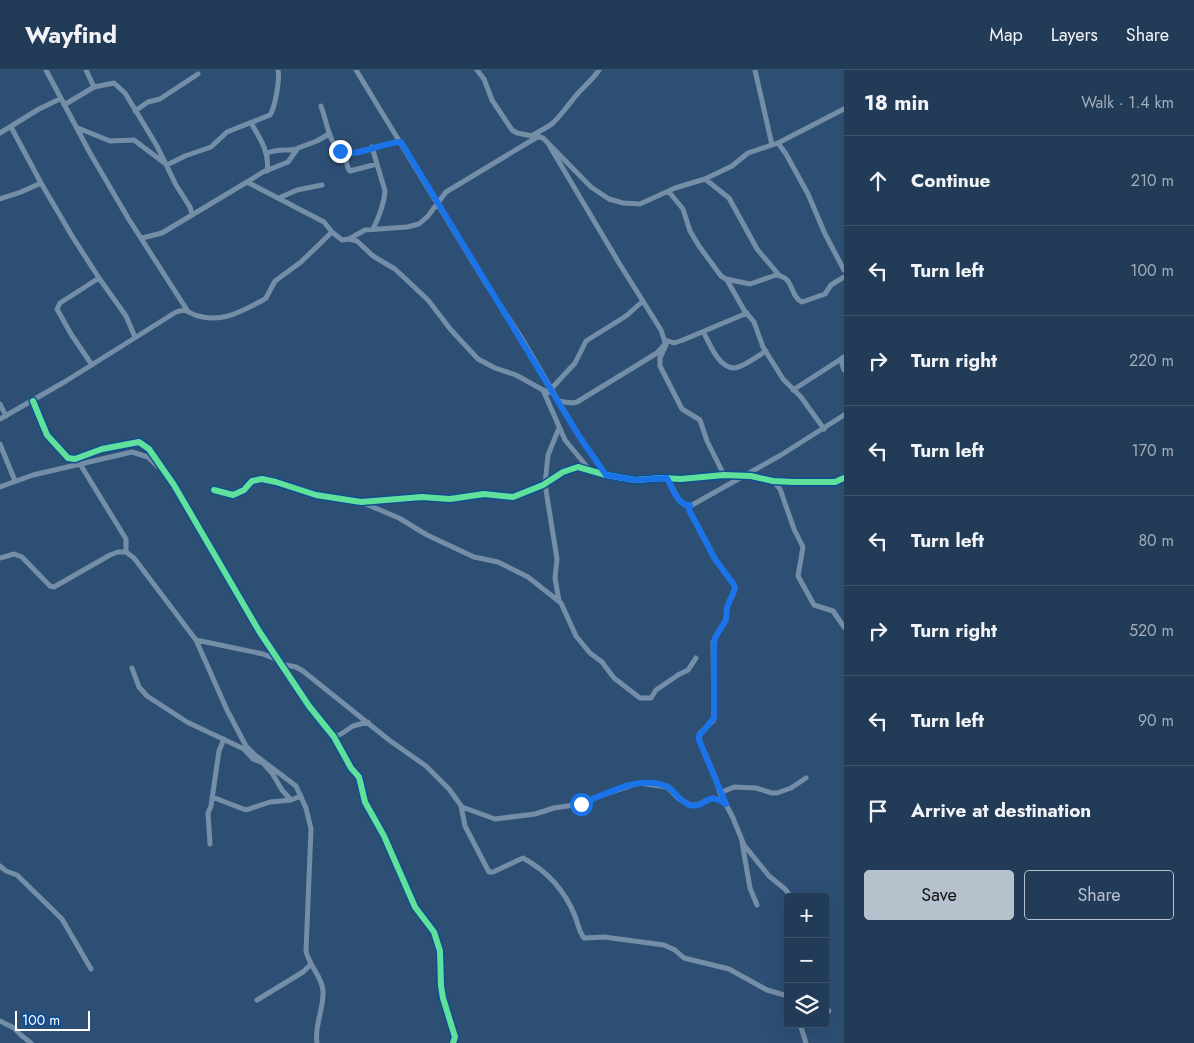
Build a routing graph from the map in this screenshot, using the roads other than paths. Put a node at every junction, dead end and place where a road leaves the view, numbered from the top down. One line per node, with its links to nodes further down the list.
1 (46, 70): 10 (street)
2 (86, 70): 9 (street)
3 (278, 70): 15 (street)
4 (356, 70): 23 (street)
5 (477, 70): 20 (street)
6 (599, 70): 20 (street)
7 (755, 70): 24 (street)
8 (198, 74): 14 (street)
9 (94, 87): 11 (street); 14 (street)
10 (60, 99): 11 (street); 16 (street)
11 (64, 105): 17 (street)
12 (321, 106): 19 (street)
13 (844, 109): 24 (street)
14 (135, 111): 30 (street)
15 (251, 123): 27 (street); 30 (street)
16 (11, 127): 18 (street); 34 (street)
17 (78, 128): 30 (street); 43 (street)
18 (0, 133)
19 (329, 134): 26 (street); 28 (street)
20 (532, 135): 21 (street)
21 (539, 136): 22 (street); 39 (street)
22 (546, 140): 36 (street); 51 (street)
23 (401, 142): 25 (street); 39 (street)
24 (775, 144): 32 (street); 45 (street)
25 (372, 147): 28 (street); 29 (street)
26 (298, 148): 27 (street); 31 (street)
27 (267, 153): 31 (street)
28 (344, 153): 29 (street)
29 (377, 164): 41 (street)
30 (167, 165): 40 (street)
31 (267, 171): 33 (street)
32 (705, 179): 36 (street); 46 (street)
33 (247, 182): 37 (street); 40 (street)
34 (41, 183): 38 (street); 48 (street)
35 (322, 185): 37 (street)
36 (669, 192): 49 (street)
37 (279, 198): 42 (street)
38 (0, 199)
39 (438, 202): 41 (street); 64 (street)
40 (192, 214): 43 (street)
41 (373, 229): 44 (street)
42 (332, 232): 44 (street); 52 (street)
43 (142, 238): 50 (street)
44 (349, 239): 62 (street)
45 (844, 270)
46 (779, 275): 47 (street); 49 (street)
47 (844, 277)
48 (99, 278): 56 (street); 60 (street)
49 (726, 280): 54 (street)
50 (180, 301): 52 (street); 53 (street)
51 (643, 301): 57 (street); 64 (street)
52 (187, 310): 53 (street)
53 (176, 312): 56 (street)
54 (747, 313): 55 (street); 58 (street)
55 (704, 333): 57 (street); 58 (street)
56 (135, 337): 60 (street)
57 (666, 342): 66 (street); 77 (street)
58 (766, 351): 63 (street)
59 (843, 358): 61 (street); 63 (street)
60 (92, 365): 65 (street)
61 (844, 370)
62 (543, 390): 64 (street); 71 (street)
63 (793, 390): 72 (street)
64 (552, 391): 66 (street)
65 (33, 401): 69 (street); 84 (street)
66 (558, 401): 76 (street)
67 (0, 404): 69 (street)
68 (844, 415): 72 (street)
69 (6, 416): 70 (street)
70 (0, 419)
71 (559, 428): 75 (street); 83 (street)
72 (824, 429): 78 (street)
73 (0, 444): 81 (street)
74 (80, 464): 81 (street); 84 (street); 89 (street)
75 (589, 469): 76 (street); 83 (street)
76 (606, 475): 79 (street)
77 (724, 475): 78 (street); 79 (street)
78 (743, 476): 82 (street); 88 (street)
79 (667, 478): 88 (street)
80 (844, 478): 82 (street)
81 (15, 481): 85 (street)
82 (773, 481): 92 (street)
83 (545, 484): 87 (street); 91 (street)
84 (174, 485): 95 (street)
85 (0, 487)
86 (214, 490): 87 (street)
87 (361, 502): 91 (street)
88 (690, 505): 101 (street)
89 (126, 552): 90 (street); 93 (street)
90 (0, 558)
91 (559, 602): 94 (street)
92 (844, 627)
93 (196, 640): 95 (street); 102 (street)
94 (696, 658)
95 (281, 662): 97 (street); 98 (street)
96 (132, 668): 99 (street)
97 (368, 722): 98 (street); 106 (street)
98 (334, 737): 120 (street)
99 (224, 739): 103 (street); 104 (street)
100 (806, 778): 101 (street)
101 (720, 793): 105 (street)
102 (301, 796): 104 (street); 112 (street)
103 (212, 797): 104 (street); 108 (street)
104 (291, 800)
105 (726, 804): 106 (street); 107 (street)
106 (460, 806): 114 (street)
107 (740, 834): 110 (street); 111 (street)
108 (210, 844)
109 (0, 866): 113 (street)
110 (788, 893)
111 (757, 905)
112 (311, 964): 115 (street); 119 (street)
113 (91, 969)
114 (784, 995)
115 (257, 1000)
116 (0, 1021): 118 (street)
117 (801, 1028): 121 (street)
118 (31, 1043)
119 (317, 1043)
120 (454, 1043)
121 (806, 1043)

